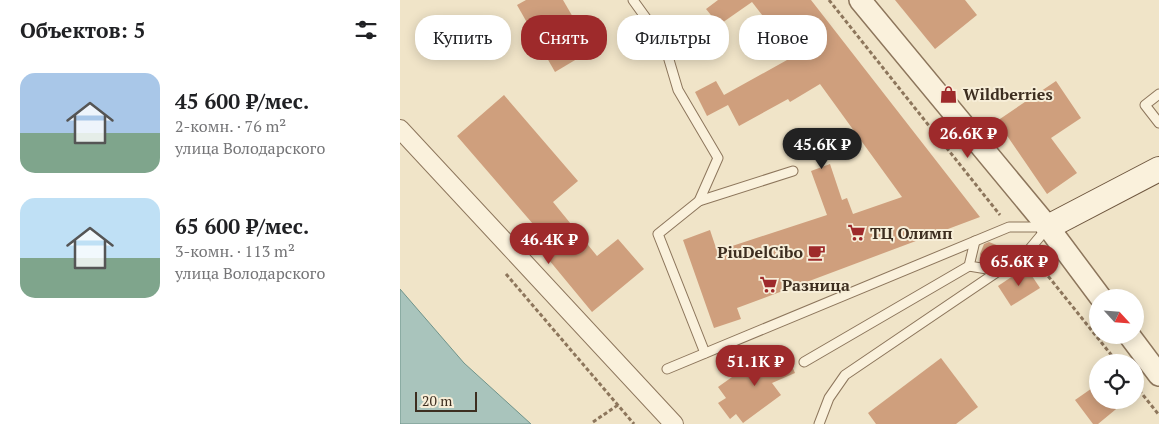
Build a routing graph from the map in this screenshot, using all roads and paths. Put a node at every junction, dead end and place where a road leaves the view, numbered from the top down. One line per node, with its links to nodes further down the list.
1 (633, 0): 9 (lane)
2 (829, 0): 10 (path)
3 (860, 0): 11 (street)
4 (1159, 94): 5 (lane)
5 (1159, 123)
6 (400, 129): 29 (street)
7 (1159, 169): 11 (main road)
8 (793, 171): 9 (lane)
9 (699, 202): 19 (lane)
10 (1009, 227): 11 (lane); 12 (lane)
11 (1048, 227): 13 (lane); 17 (street)
12 (975, 241): 14 (lane); 19 (lane)
13 (1028, 251): 16 (lane); 20 (path)
14 (969, 266): 16 (lane); 21 (lane)
15 (502, 270): 25 (path)
16 (999, 271): 30 (lane)
17 (1094, 289)
18 (1136, 344): 23 (street)
19 (705, 353): 22 (lane)
20 (1111, 354)
21 (804, 362)
22 (667, 369)
23 (1159, 375)
24 (1144, 396): 26 (path)
25 (618, 405): 27 (path); 28 (path)
26 (1159, 415)
27 (593, 422)
28 (634, 424)
29 (674, 424)
30 (818, 424)

